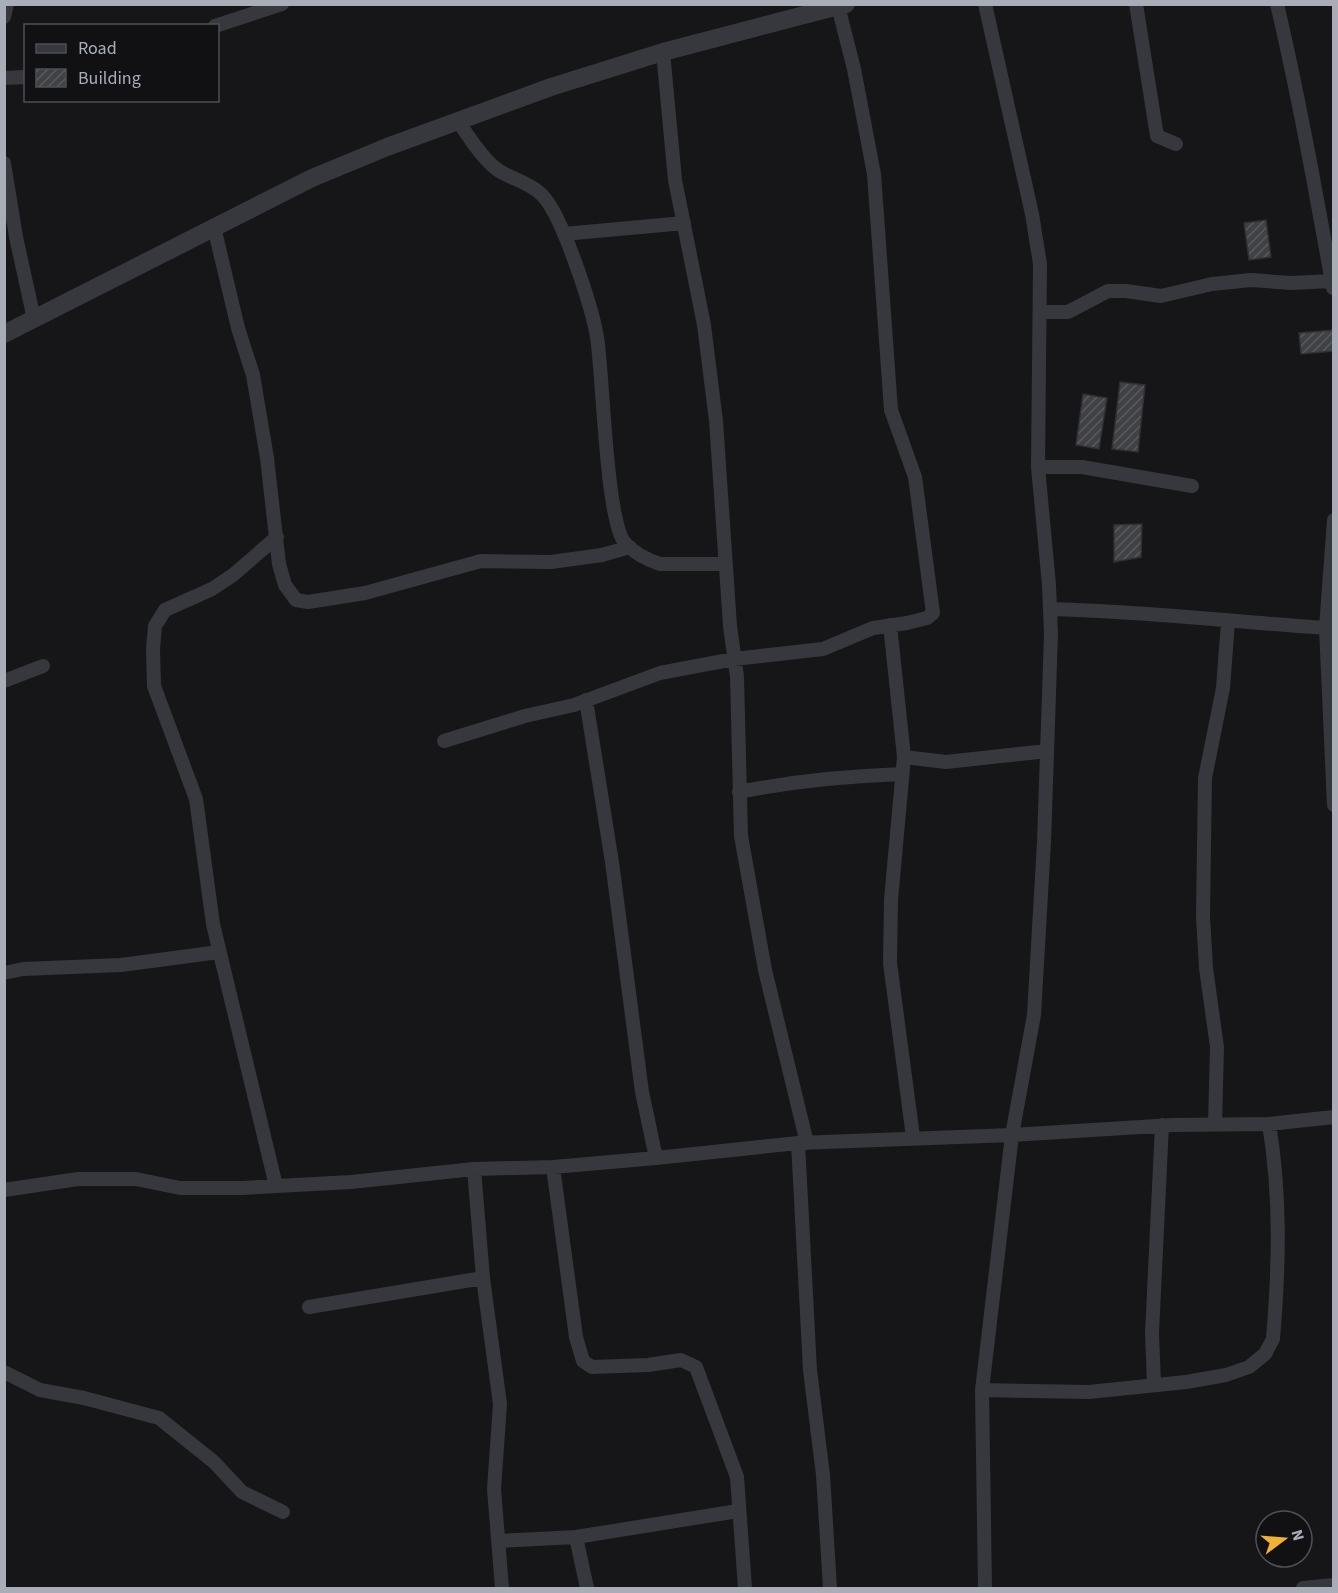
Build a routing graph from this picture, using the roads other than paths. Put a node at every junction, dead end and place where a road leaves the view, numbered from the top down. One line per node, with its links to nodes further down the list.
1 (8, 4): 7 (street)
2 (282, 4): 8 (street)
3 (985, 4): 19 (street)
4 (1136, 4): 13 (street)
5 (1277, 4): 18 (street)
6 (842, 5): 9 (street); 30 (street)
7 (4, 17)
8 (219, 25)
9 (663, 52): 12 (street); 15 (street)
10 (24, 77): 11 (street)
11 (4, 78)
12 (458, 121): 16 (street); 17 (street)
13 (1176, 144)
14 (4, 163): 20 (street)
15 (684, 223): 17 (street); 27 (street)
16 (214, 227): 20 (street); 25 (street)
17 (564, 234): 26 (street)
18 (1333, 285): 19 (street)
19 (1040, 312): 22 (street)
20 (34, 319): 21 (street)
21 (4, 334)
22 (1038, 467): 23 (street); 28 (street)
23 (1192, 486)
24 (1334, 520): 31 (street)
25 (277, 537): 26 (street); 42 (street)
26 (630, 548): 27 (street)
27 (725, 564): 32 (street)
28 (1050, 609): 29 (street); 37 (street)
29 (1228, 622): 31 (street); 47 (street)
30 (890, 625): 32 (street); 38 (street)
31 (1326, 628): 41 (street)
32 (734, 658): 35 (street); 40 (street)
33 (43, 666): 34 (street)
34 (4, 681)
35 (586, 700): 36 (street); 51 (street)
36 (444, 741)
37 (1047, 751): 38 (street); 48 (street)
38 (904, 757): 39 (street)
39 (902, 774): 40 (street); 49 (street)
40 (739, 792): 50 (street)
41 (1334, 805)
42 (219, 952): 43 (street); 54 (street)
43 (4, 974)
44 (1334, 1117): 45 (street)
45 (1269, 1124): 47 (street); 59 (street)
46 (1162, 1125): 47 (street); 48 (street); 59 (street)
47 (1215, 1125)
48 (1012, 1135): 49 (street); 60 (street)
49 (913, 1137): 50 (street)
50 (803, 1143): 51 (street); 69 (street)
51 (656, 1158): 52 (street)
52 (553, 1167): 53 (street); 61 (street)
53 (474, 1169): 54 (street); 56 (street)
54 (276, 1186): 55 (street)
55 (4, 1190)
56 (483, 1278): 57 (street); 64 (street)
57 (309, 1307)
58 (4, 1372): 62 (street)
59 (1154, 1384): 60 (street)
60 (982, 1390): 70 (street)
61 (738, 1511): 63 (street); 68 (street)
62 (283, 1512)
63 (576, 1537): 64 (street); 67 (street)
64 (498, 1540): 66 (street)
65 (1334, 1585): 71 (street)
66 (502, 1588)
67 (587, 1588)
68 (745, 1588)
69 (830, 1588)
70 (984, 1588)
71 (1303, 1588)

